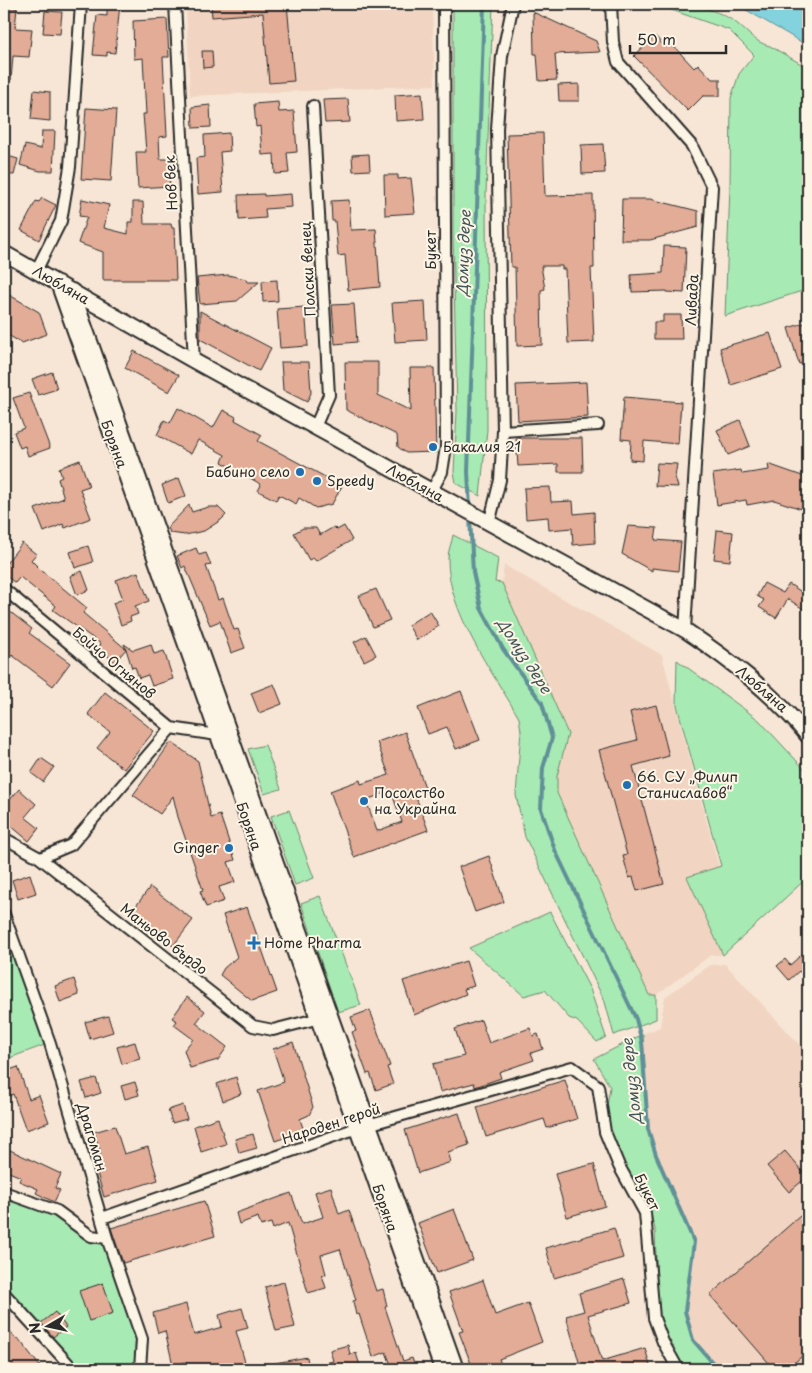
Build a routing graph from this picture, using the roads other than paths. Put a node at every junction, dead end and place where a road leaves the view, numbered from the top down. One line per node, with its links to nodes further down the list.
1 (81, 4): 8 (street)
2 (175, 4): 11 (street, Нов век)
3 (444, 4): 15 (street, Букет)
4 (513, 4): 14 (street)
5 (611, 4): 18 (street, Ливада)
6 (313, 106): 13 (street, Полски венец)
7 (4, 253): 8 (street, Любляна)
8 (36, 271): 9 (street, Любляна)
9 (58, 283): 10 (street, Любляна); 20 (street, Боряна)
10 (72, 291): 11 (street, Любляна); 27 (street, Боряна)
11 (194, 361): 13 (street, Любляна)
12 (598, 425): 14 (street)
13 (315, 427): 15 (street, Любляна)
14 (503, 431): 16 (street)
15 (431, 492): 16 (street, Любляна)
16 (485, 522): 18 (street, Любляна)
17 (4, 589): 19 (street, Бойчо Огнянов)
18 (685, 630): 21 (street, Любляна)
19 (172, 728): 20 (street); 23 (street)
20 (218, 735): 25 (street, Боряна)
21 (808, 736)
22 (4, 838): 23 (street, Маньово бърдо)
23 (40, 858): 25 (street, Маньово бърдо)
24 (4, 914): 29 (street, Драгоман)
25 (316, 1019): 27 (street, Боряна)
26 (572, 1067): 27 (street, Народен герой); 36 (street, Букет)
27 (363, 1127): 29 (street, Народен герой); 34 (street, Боряна); 35 (street, Боряна)
28 (4, 1192): 30 (street)
29 (102, 1218): 30 (street, Драгоман)
30 (107, 1238): 33 (street, Драгоман)
31 (4, 1293): 32 (street)
32 (73, 1369)
33 (140, 1369)
34 (442, 1369)
35 (456, 1369)
36 (678, 1369)

